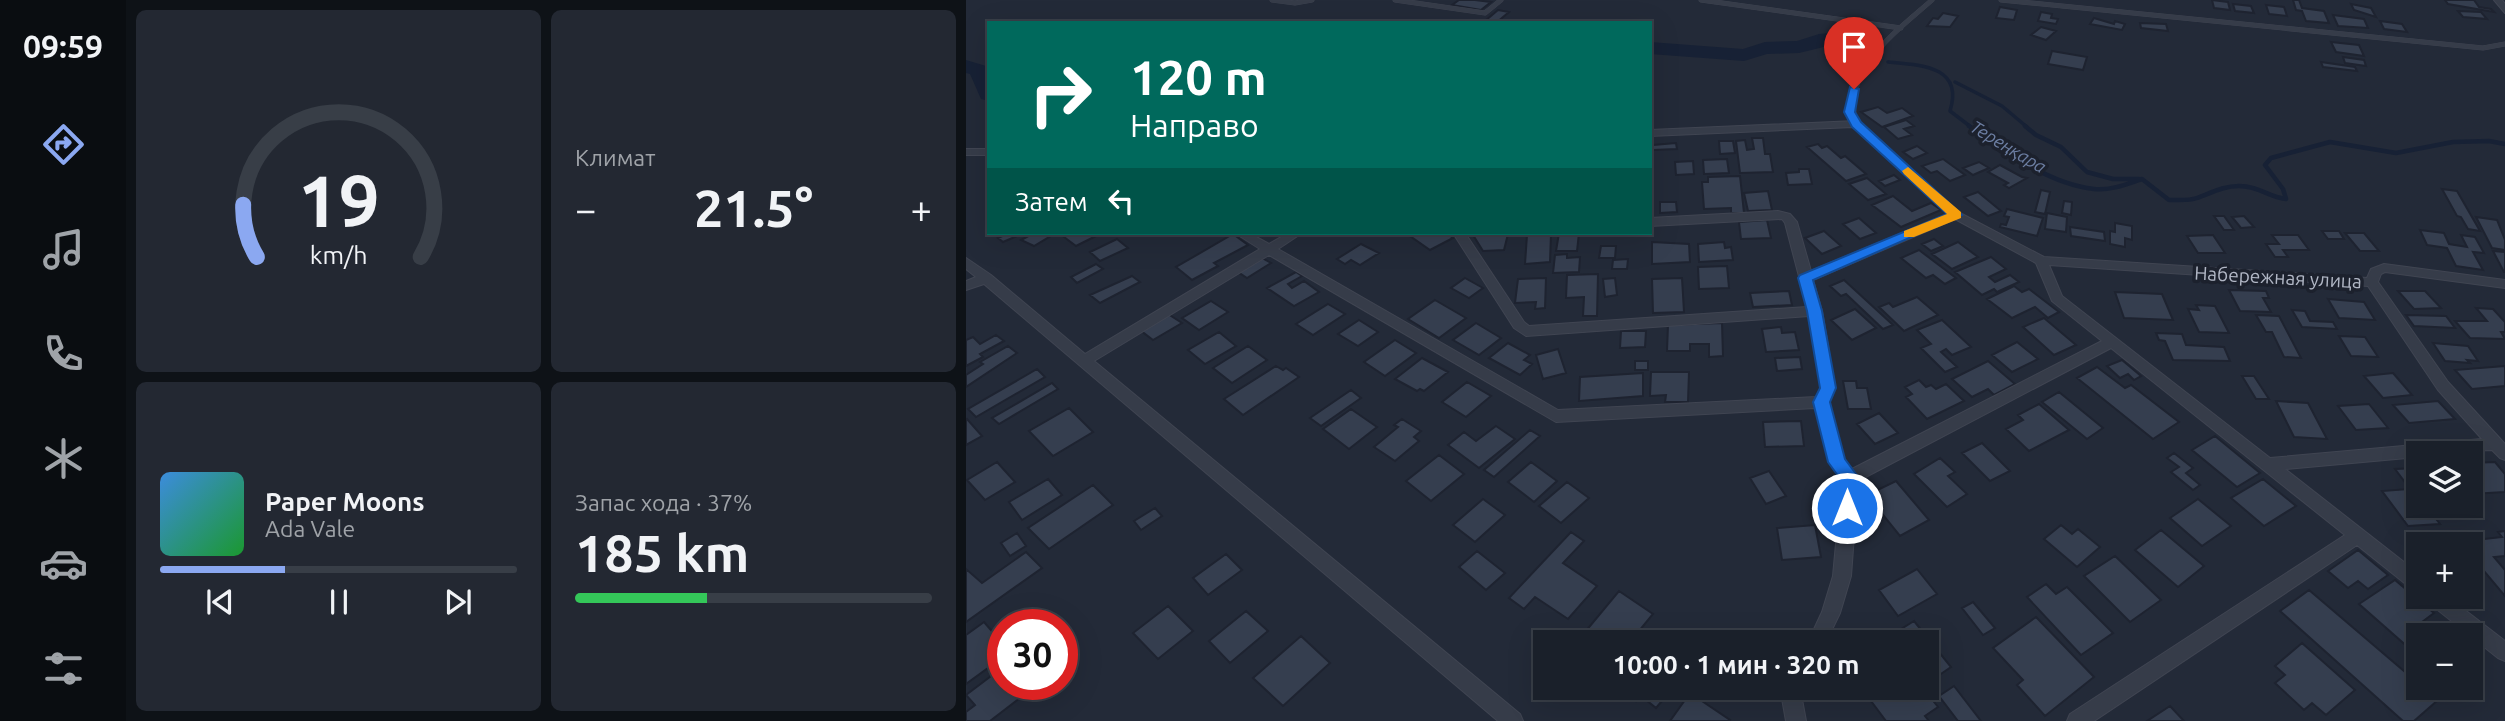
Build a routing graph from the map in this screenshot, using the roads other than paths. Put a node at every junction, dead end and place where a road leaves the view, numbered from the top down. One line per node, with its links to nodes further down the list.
1 (1272, 0): 2 (lane)
2 (1312, 0)
3 (1395, 0): 4 (lane)
4 (1501, 0)
5 (1701, 0): 10 (lane)
6 (1931, 0): 10 (lane)
7 (2001, 0): 11 (lane)
8 (2498, 0): 9 (street)
9 (2505, 10)
10 (1901, 28): 12 (lane)
11 (2505, 44)
12 (1856, 124): 13 (street); 16 (street)
13 (1652, 133)
14 (966, 152): 15 (street)
15 (987, 152)
16 (1956, 215): 22 (street); 24 (street)
17 (1652, 222): 24 (street)
18 (1244, 235): 21 (street)
19 (1292, 235): 21 (street)
20 (1461, 235): 28 (street)
21 (1268, 249): 30 (street); 31 (street)
22 (2042, 261): 26 (street, Набережная улица); 29 (street)
23 (966, 262): 25 (street)
24 (1805, 278): 28 (street)
25 (972, 282): 30 (street)
26 (2372, 282): 27 (street, Набережная улица); 32 (street)
27 (2505, 284)
28 (1815, 311): 31 (street)
29 (2110, 342): 33 (street); 34 (street)
30 (1085, 360): 41 (street)
31 (1821, 402): 34 (street)
32 (2500, 449): 33 (street)
33 (2268, 464): 35 (street)
34 (1850, 478): 38 (street)
35 (2358, 536): 36 (street); 43 (street)
36 (2406, 574)
37 (2450, 609): 39 (street)
38 (1823, 630)
39 (2505, 652)
40 (1792, 700): 42 (street)
41 (1513, 721)
42 (1796, 721)
43 (2077, 721)

